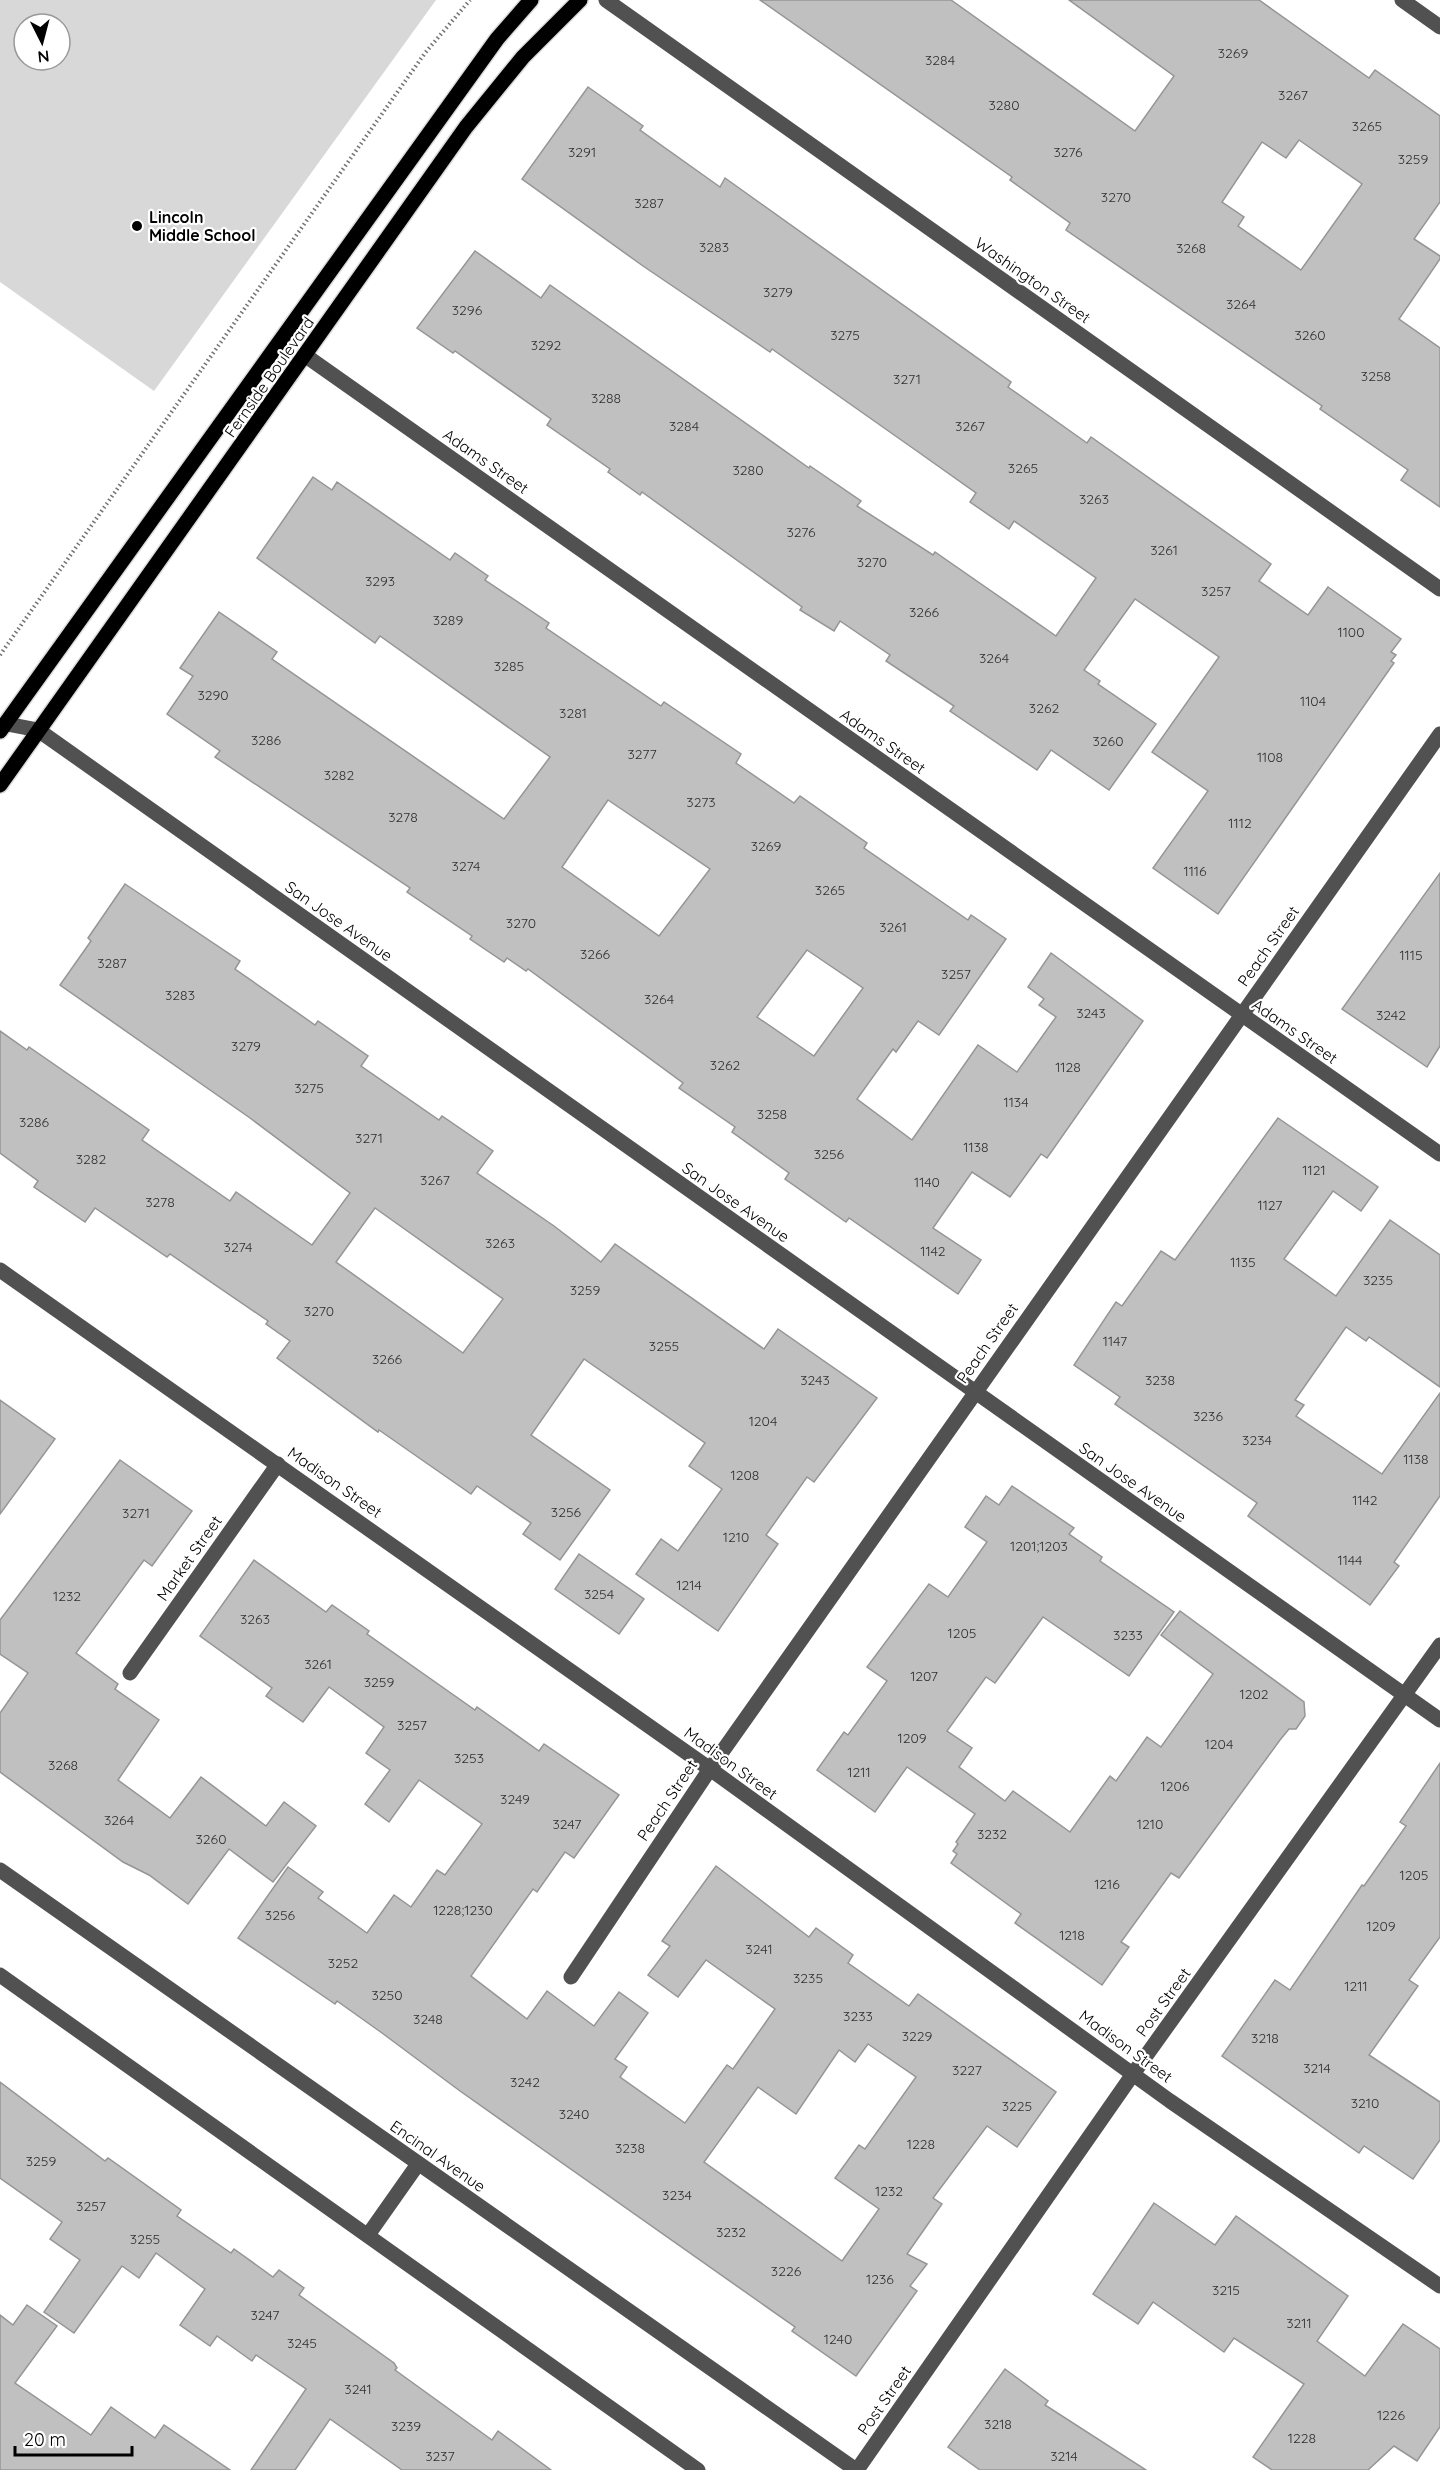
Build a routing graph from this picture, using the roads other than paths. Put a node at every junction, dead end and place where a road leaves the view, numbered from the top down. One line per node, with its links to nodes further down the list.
1 (531, 0): 8 (main road, Fernside Boulevard)
2 (580, 0): 6 (main road, Fernside Boulevard)
3 (606, 0): 7 (street, Washington Street)
4 (1402, 0): 5 (street)
5 (1440, 27)
6 (306, 356): 9 (main road, Fernside Boulevard); 12 (street, Adams Street)
7 (1440, 590)
8 (4, 728): 9 (street, San Jose Avenue)
9 (38, 730): 11 (main road, Fernside Boulevard); 15 (street, San Jose Avenue)
10 (1440, 734): 12 (street, Peach Street)
11 (0, 785)
12 (1241, 1015): 13 (street, Adams Street); 15 (street, Peach Street)
13 (1440, 1154)
14 (0, 1270): 16 (street, Madison Street)
15 (974, 1392): 19 (street, San Jose Avenue); 21 (street, Peach Street)
16 (278, 1464): 18 (street, Market Street); 21 (street, Madison Street)
17 (1440, 1645): 19 (street, Post Street)
18 (130, 1673)
19 (1405, 1695): 20 (street, San Jose Avenue); 25 (street, Post Street)
20 (1440, 1720)
21 (710, 1769): 24 (street, Peach Street); 25 (street, Madison Street)
22 (0, 1870): 26 (street, Encinal Avenue)
23 (0, 1975): 27 (street)
24 (571, 1977)
25 (1133, 2074): 28 (street, Madison Street); 30 (street, Post Street)
26 (418, 2164): 27 (street); 30 (street, Encinal Avenue)
27 (368, 2235): 29 (street)
28 (1440, 2286)
29 (698, 2470)
30 (857, 2470)

